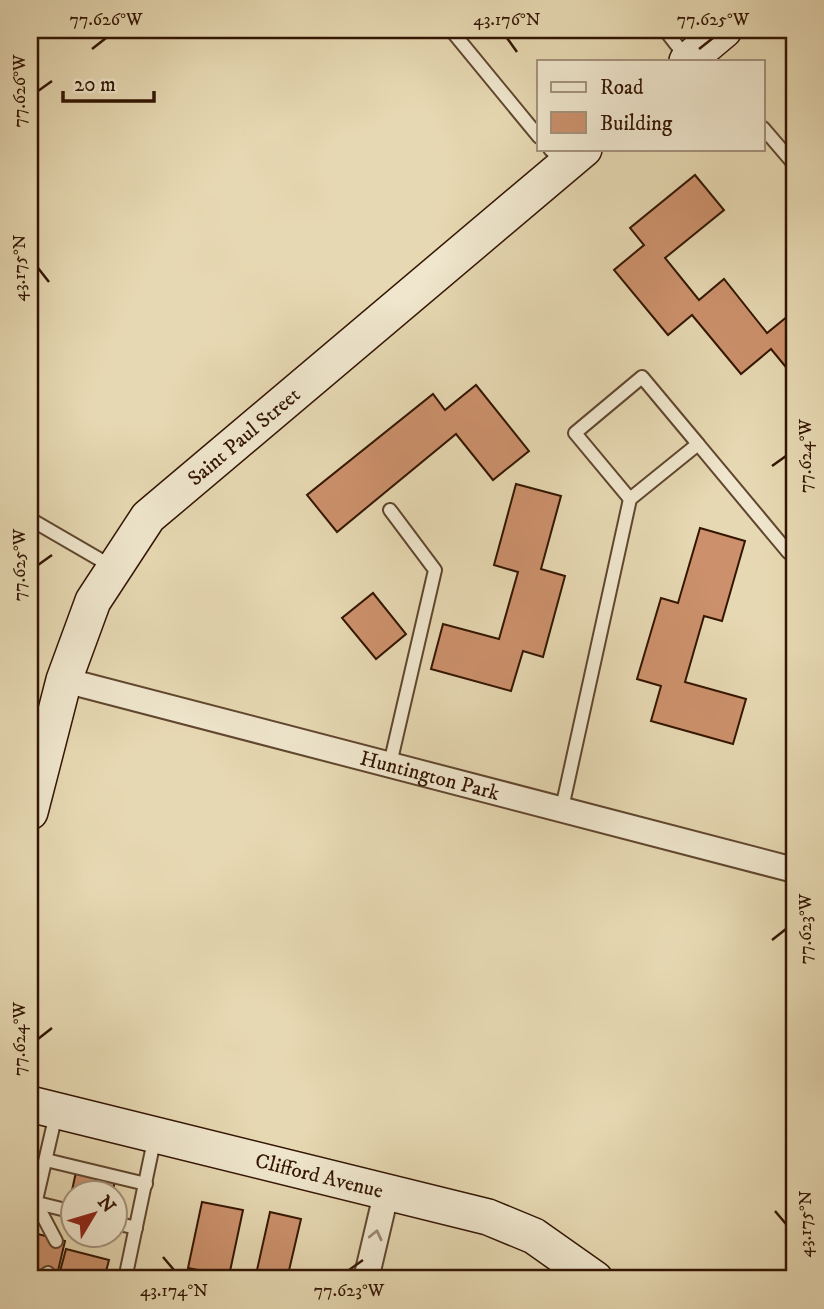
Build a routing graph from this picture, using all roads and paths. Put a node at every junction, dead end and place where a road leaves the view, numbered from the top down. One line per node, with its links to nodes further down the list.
1 (451, 30): 6 (lane)
2 (665, 30): 4 (lane)
3 (724, 30): 4 (main road)
4 (695, 59)
5 (764, 129): 8 (lane)
6 (537, 135)
7 (566, 154): 14 (main road, Saint Paul Street)
8 (794, 164)
9 (698, 444): 10 (lane); 10 (lane); 13 (lane)
10 (630, 499): 17 (lane)
11 (390, 510): 16 (lane)
12 (30, 519): 14 (lane)
13 (794, 555)
14 (115, 568): 15 (main road, Saint Paul Street)
15 (64, 680): 16 (street, Huntington Park); 18 (main road, Saint Paul Street)
16 (390, 764): 17 (street, Huntington Park)
17 (562, 808): 19 (street, Huntington Park)
18 (30, 812)
19 (794, 870)
20 (43, 1107): 21 (main road, Clifford Avenue); 22 (lane)
21 (155, 1133): 23 (lane); 24 (main road, Clifford Avenue)
22 (46, 1160): 23 (lane); 25 (lane)
23 (146, 1184): 29 (lane)
24 (387, 1190): 32 (street, one-way to 24); 33 (main road, Clifford Avenue)
25 (32, 1204): 26 (lane); 27 (lane); 30 (lane)
26 (60, 1209)
27 (30, 1226)
28 (130, 1226): 29 (lane)
29 (136, 1228): 31 (lane)
30 (56, 1241)
31 (125, 1279)
32 (366, 1279)
33 (595, 1279)

